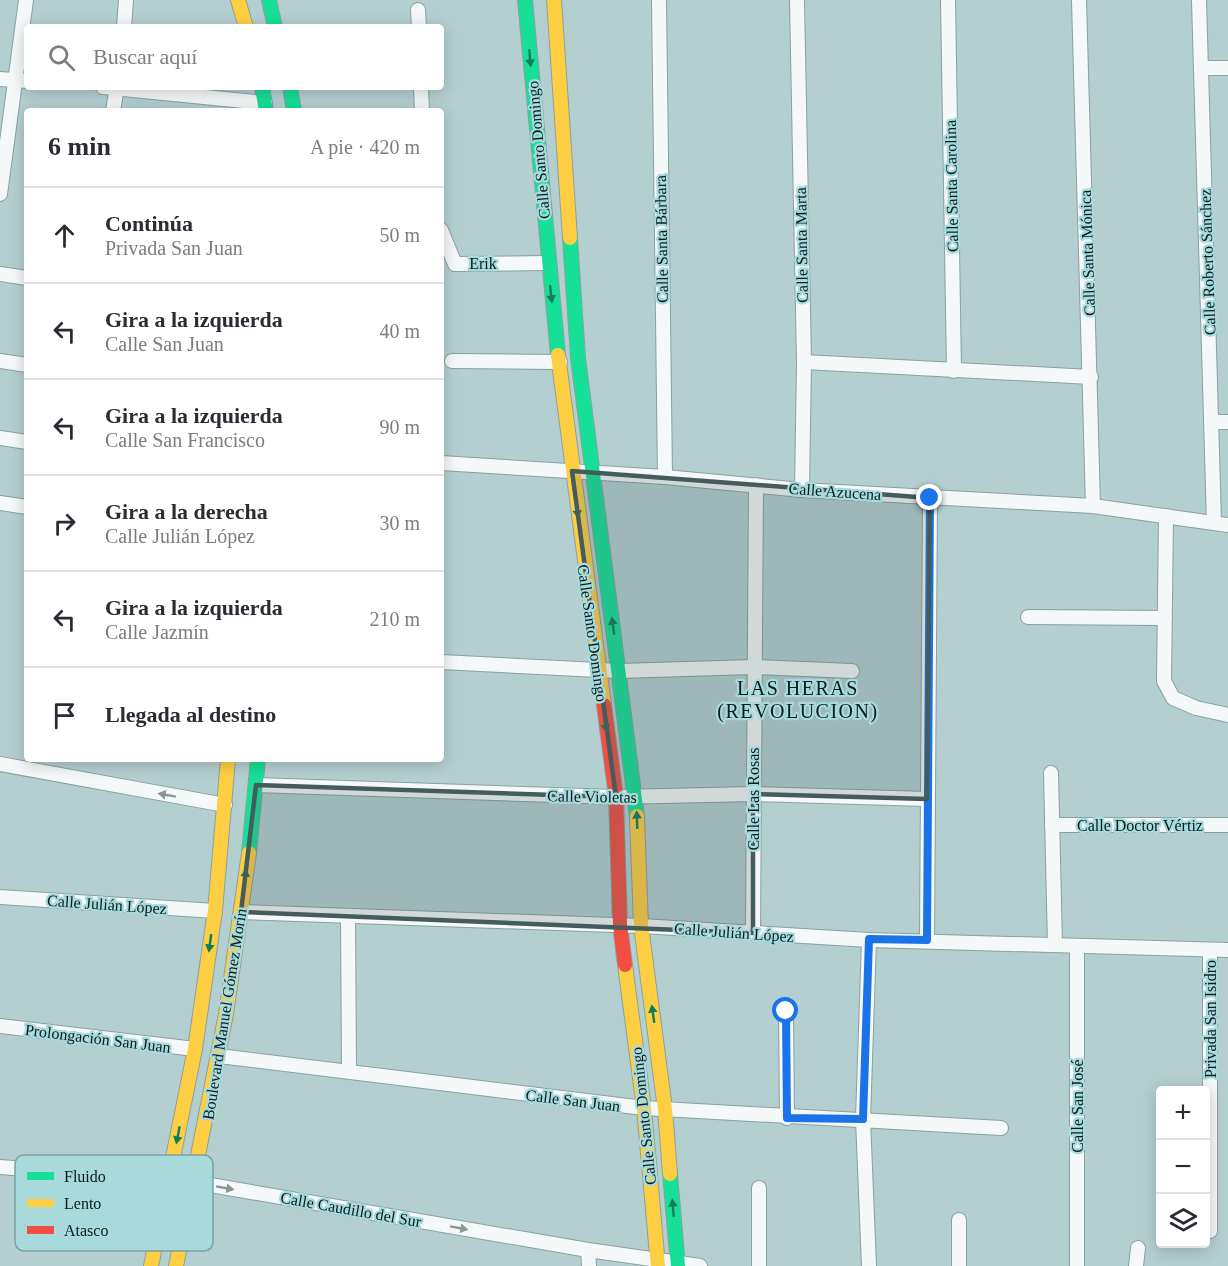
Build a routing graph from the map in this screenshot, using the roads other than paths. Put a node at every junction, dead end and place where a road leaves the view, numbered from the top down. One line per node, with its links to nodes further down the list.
1 (26, 0): 13 (street)
2 (126, 0): 14 (street)
3 (238, 0): 15 (street)
4 (268, 0): 16 (street)
5 (525, 0): 34 (street, Calle Santo Domingo, one-way to 34)
6 (554, 0): 50 (street, Calle Santo Domingo)
7 (659, 0): 51 (street, Calle Santa Bárbara)
8 (796, 0): 40 (street, Calle Santa Marta)
9 (948, 0): 42 (street, Calle Santa Carolina)
10 (1078, 0): 43 (street, Calle Santa Mónica)
11 (1199, 0): 19 (street, Calle Roberto Sánchez)
12 (418, 10): 17 (street)
13 (25, 24)
14 (123, 24)
15 (245, 24)
16 (274, 24)
17 (418, 24)
18 (24, 32): 22 (street)
19 (1201, 68): 20 (street); 44 (street, Calle Roberto Sánchez)
20 (1228, 68)
21 (0, 79): 22 (street)
22 (21, 81): 32 (street)
23 (112, 90): 29 (street)
24 (135, 90): 28 (street)
25 (262, 90): 28 (street)
26 (290, 90): 30 (street)
27 (421, 90): 31 (street)
28 (265, 107)
29 (113, 108)
30 (294, 108)
31 (422, 108)
32 (0, 194)
33 (444, 237): 34 (street, Erik)
34 (548, 263): 39 (street, Calle Santo Domingo, one-way to 39)
35 (0, 274): 36 (street)
36 (24, 278)
37 (0, 361): 41 (street)
38 (452, 361): 39 (street)
39 (561, 362): 49 (street, Calle Santo Domingo)
40 (804, 362): 42 (street); 53 (street, Calle Santa Marta)
41 (24, 365)
42 (954, 371): 43 (street)
43 (1091, 377): 56 (street, Calle Santa Mónica)
44 (1212, 422): 45 (street); 59 (street, Calle Roberto Sánchez)
45 (1228, 422)
46 (0, 438): 47 (street)
47 (24, 441)
48 (444, 463): 49 (street, Calle Azucena)
49 (572, 471): 50 (street, Calle Azucena); 64 (street, Calle Santo Domingo, one-way to 64)
50 (593, 472): 51 (street, Calle Azucena); 66 (street, Calle Santo Domingo, one-way to 50)
51 (665, 477): 52 (street, Calle Azucena)
52 (756, 485): 53 (street, Calle Azucena); 63 (street, Calle Las Rosas)
53 (802, 490): 54 (street, Calle Azucena)
54 (930, 498): 56 (street, Calle Azucena); 76 (street)
55 (0, 503): 57 (street)
56 (1093, 506): 58 (street, Calle Azucena)
57 (24, 507)
58 (1166, 516): 59 (street, Calle Azucena); 61 (street)
59 (1221, 524)
60 (1028, 617): 61 (street)
61 (1165, 618): 67 (street)
62 (444, 662): 64 (street)
63 (753, 667): 65 (street); 66 (street); 73 (street, Calle Las Rosas)
64 (597, 670): 66 (street); 74 (street, Calle Santo Domingo, one-way to 74)
65 (852, 670)
66 (619, 671): 75 (street, Calle Santo Domingo)
67 (1228, 715)
68 (228, 762): 77 (street, Boulevard Manuel Gómez Morín)
69 (258, 762): 72 (street, Boulevard Manuel Gómez Morín)
70 (0, 764): 77 (street, one-way to 70)
71 (1051, 773): 78 (street)
72 (256, 785): 74 (street, Calle Violetas); 82 (street, Boulevard Manuel Gómez Morín, one-way to 72)
73 (753, 794): 75 (street, Calle Violetas); 76 (street, Calle Violetas); 86 (street, Calle Las Rosas)
74 (616, 797): 75 (street, Calle Violetas); 84 (street, Calle Santo Domingo)
75 (636, 797): 85 (street, Calle Santo Domingo, one-way to 75)
76 (927, 800): 88 (street)
77 (225, 805): 81 (street, Boulevard Manuel Gómez Morín)
78 (1052, 825): 79 (street, Calle Doctor Vértiz); 89 (street)
79 (1228, 825)
80 (0, 897): 81 (street, Calle Julián López)
81 (215, 911): 95 (street, Boulevard Manuel Gómez Morín, one-way to 95)
82 (241, 912): 83 (street, Calle Julián López); 96 (street, Boulevard Manuel Gómez Morín)
83 (348, 916): 84 (street, Calle Julián López); 97 (street)
84 (620, 925): 85 (street, Calle Julián López); 98 (street, Calle Santo Domingo)
85 (641, 926): 86 (street, Calle Julián López); 99 (street, Calle Santo Domingo, one-way to 85)
86 (753, 933): 87 (street, Calle Julián López)
87 (869, 939): 88 (street, Calle Julián López); 101 (street)
88 (927, 940): 89 (street, Calle Julián López)
89 (1055, 945): 90 (street, Calle Julián López)
90 (1077, 946): 91 (street, Calle Julián López); 124 (street, Calle San José)
91 (1210, 950): 92 (street, Calle Julián López); 109 (street, Privada San Isidro)
92 (1228, 950)
93 (786, 1011): 100 (street)
94 (0, 1026): 95 (street, Prolongación San Juan)
95 (195, 1049): 103 (street, Boulevard Manuel Gómez Morín, one-way to 103)
96 (219, 1056): 97 (street, Calle San Juan); 104 (street, Boulevard Manuel Gómez Morín)
97 (349, 1071): 98 (street, Calle San Juan)
98 (644, 1108): 99 (street, Calle San Juan); 115 (street, Calle Santo Domingo)
99 (665, 1109): 100 (street, Calle San Juan); 116 (street, Calle Santo Domingo, one-way to 99)
100 (787, 1118): 101 (street, Calle San Juan)
101 (863, 1119): 102 (street, Calle San Juan); 122 (street)
102 (1001, 1128)
103 (175, 1155)
104 (199, 1155)
105 (0, 1167): 106 (street, Calle Caudillo del Sur)
106 (15, 1168)
107 (213, 1185): 112 (street, Calle Caudillo del Sur, one-way to 112)
108 (759, 1188): 121 (street)
109 (1210, 1194)
110 (959, 1220): 123 (street)
111 (1138, 1248): 125 (street)
112 (588, 1250): 115 (street, Calle Caudillo del Sur); 119 (street)
113 (155, 1251): 117 (street, Boulevard Manuel Gómez Morín)
114 (179, 1251): 118 (street, Boulevard Manuel Gómez Morín)
115 (658, 1262): 116 (street, Calle Caudillo del Sur)
116 (678, 1264): 120 (street, Calle Caudillo del Sur)
117 (152, 1266)
118 (176, 1266)
119 (589, 1266)
120 (700, 1266)
121 (759, 1266)
122 (869, 1266)
123 (959, 1266)
124 (1077, 1266)
125 (1137, 1266)

